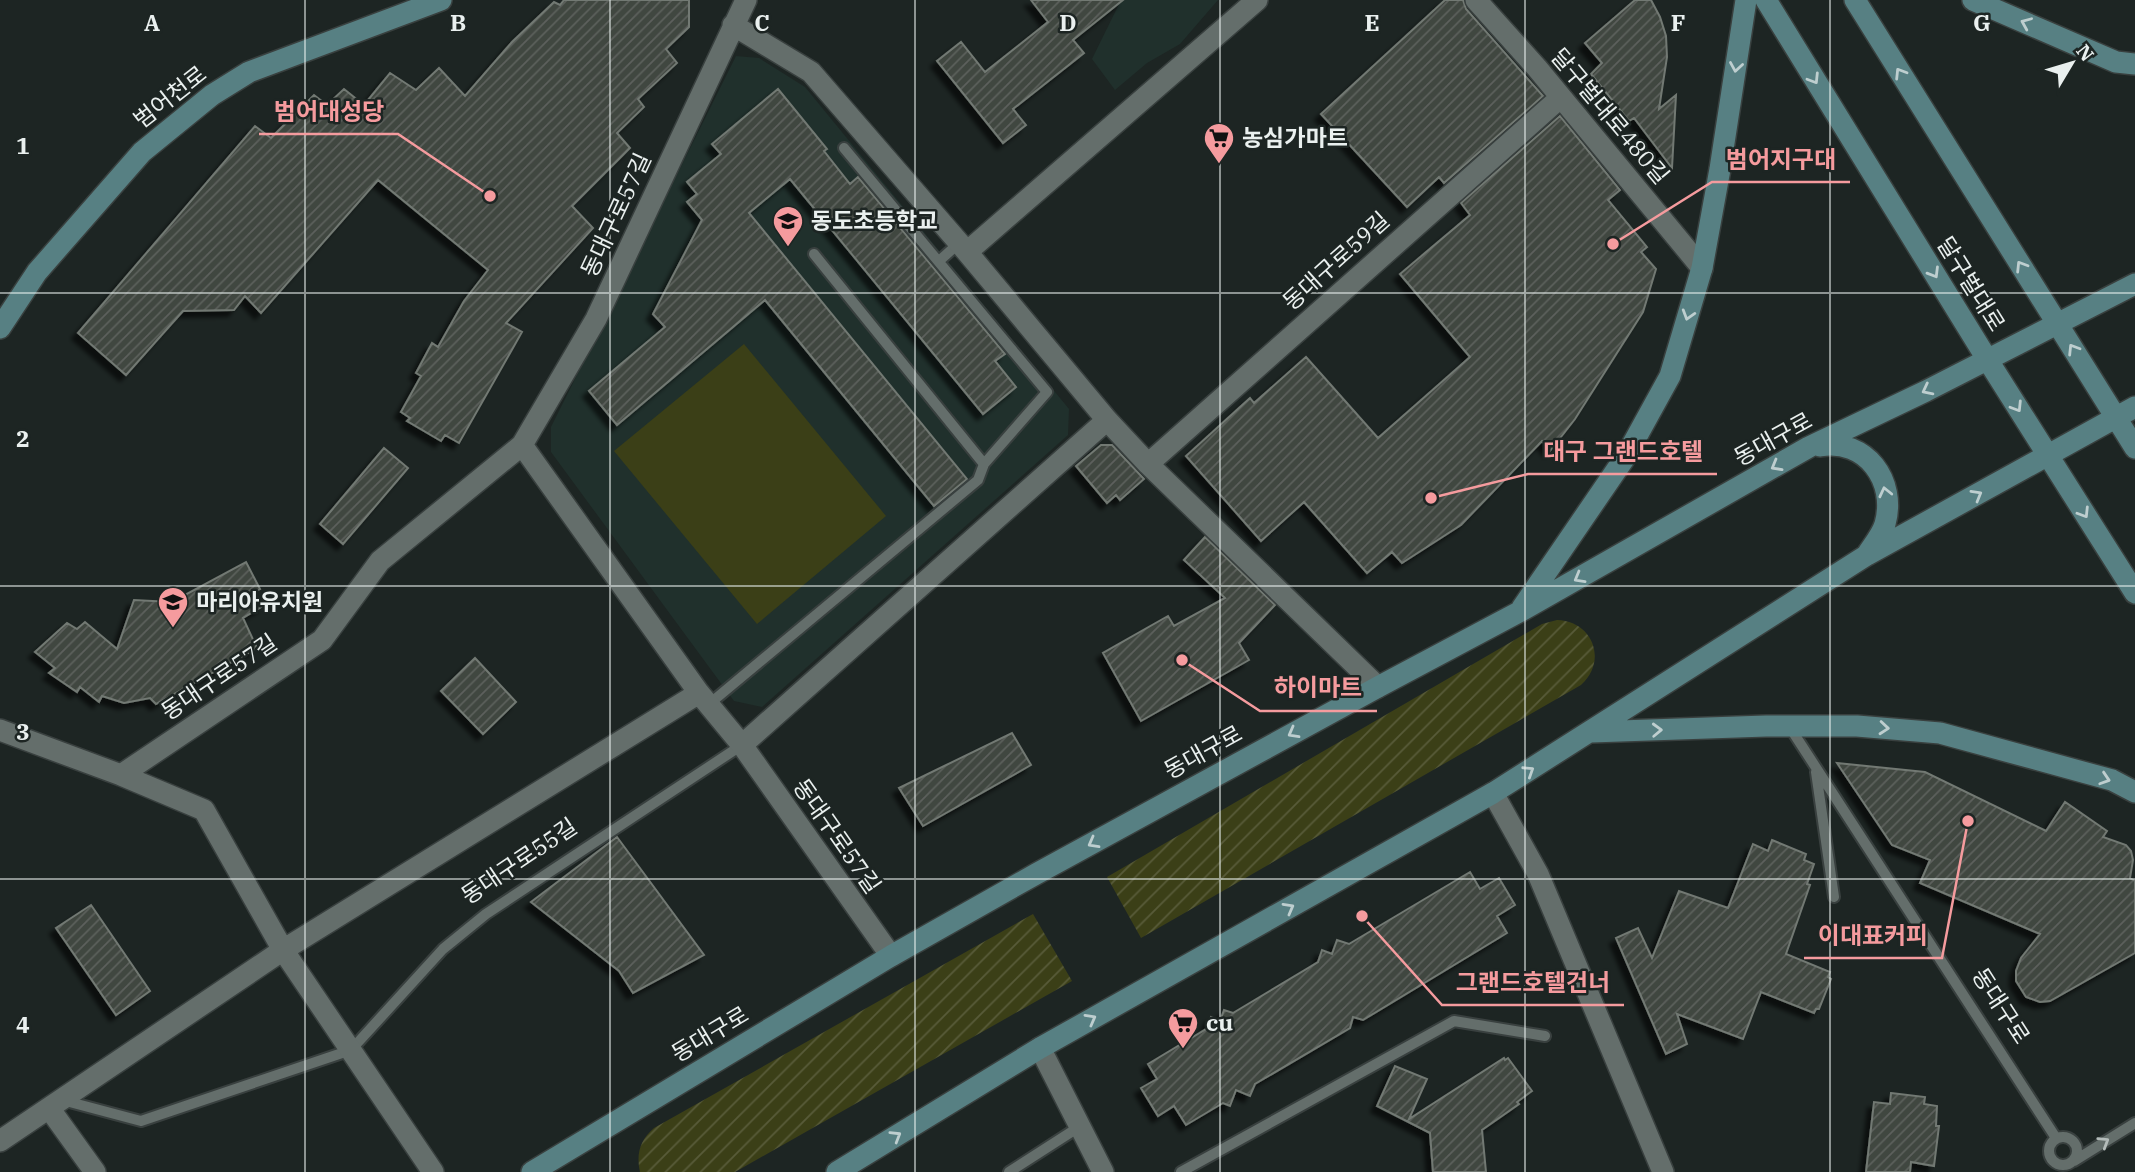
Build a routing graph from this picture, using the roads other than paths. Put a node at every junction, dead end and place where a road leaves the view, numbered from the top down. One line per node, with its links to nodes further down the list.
1 (441, 0): 19 (main road, 범어천로)
2 (746, 0): 9 (street, 동대구로57길)
3 (1257, 0): 13 (street)
4 (1476, 0): 11 (street, 달구벌대로480길)
5 (1746, 0): 16 (main road, one-way to 16)
6 (1766, 0): 20 (main road, 달구벌대로, one-way to 20)
7 (1855, 0): 18 (main road, one-way to 7)
8 (1973, 0): 10 (main road, one-way to 8)
9 (733, 25): 13 (street); 24 (street, 동대구로57길)
10 (2135, 64)
11 (1560, 97): 16 (street, 달구벌대로480길); 29 (street, 동대구로59길)
12 (844, 148): 15 (lane)
13 (962, 248): 15 (lane); 23 (street)
14 (814, 254): 28 (lane)
15 (939, 261): 28 (lane)
16 (1702, 268): 32 (main road, one-way to 32)
17 (2135, 284): 18 (main road, 동대구로)
18 (2057, 323): 20 (main road, 동대구로); 22 (main road, one-way to 18)
19 (0, 328)
20 (1987, 359): 25 (main road, 동대구로, one-way to 25); 27 (main road, 달구벌대로, one-way to 27)
21 (2135, 407): 22 (main road)
22 (2116, 416): 26 (main road); 27 (main road)
23 (1107, 420): 29 (street); 38 (street)
24 (522, 446): 34 (street, 동대구로57길); 40 (street, 동대구로57길)
25 (1809, 447): 30 (main road, one-way to 25); 32 (main road, 동대구로, one-way to 32)
26 (2135, 447)
27 (2047, 455): 30 (main road, one-way to 27); 31 (main road, 달구벌대로, one-way to 31)
28 (984, 464): 34 (lane)
29 (1148, 464): 33 (street)
30 (1867, 555): 37 (main road)
31 (2135, 593)
32 (1519, 612): 33 (main road, 동대구로)
33 (1378, 687): 45 (main road, 동대구로, one-way to 45)
34 (704, 699): 38 (street, 동대구로57길); 44 (street, 동대구로55길)
35 (1789, 726): 37 (main road, one-way to 35); 39 (lane, 동대구로); 41 (main road, one-way to 41)
36 (0, 730): 40 (street)
37 (1589, 732): 42 (main road, one-way to 37)
38 (742, 745): 45 (street, 동대구로57길); 48 (lane, 동대구로55길)
39 (1816, 769): 43 (lane); 52 (lane, 동대구로)
40 (121, 775): 44 (street)
41 (2135, 792)
42 (1493, 793): 47 (main road, one-way to 42); 64 (street)
43 (1834, 897)
44 (283, 950): 48 (street); 49 (street, 동대구로55길)
45 (891, 956): 58 (main road, 동대구로)
46 (1545, 1036): 63 (lane)
47 (1040, 1048): 51 (street); 59 (main road, one-way to 47)
48 (351, 1050): 49 (lane, 동대구로55길); 57 (street)
49 (55, 1104): 53 (street, 동대구로55길); 56 (street)
50 (2135, 1123): 55 (lane, one-way to 50)
51 (1079, 1127): 54 (lane); 62 (street)
52 (2056, 1138): 55 (lane); 55 (lane)
53 (0, 1141)
54 (1027, 1161): 60 (lane); 61 (lane)
55 (2074, 1161)
56 (95, 1172)
57 (433, 1172)
58 (532, 1172)
59 (837, 1172)
60 (1009, 1172)
61 (1034, 1172)
62 (1103, 1172)
63 (1181, 1172)
64 (1663, 1172)

